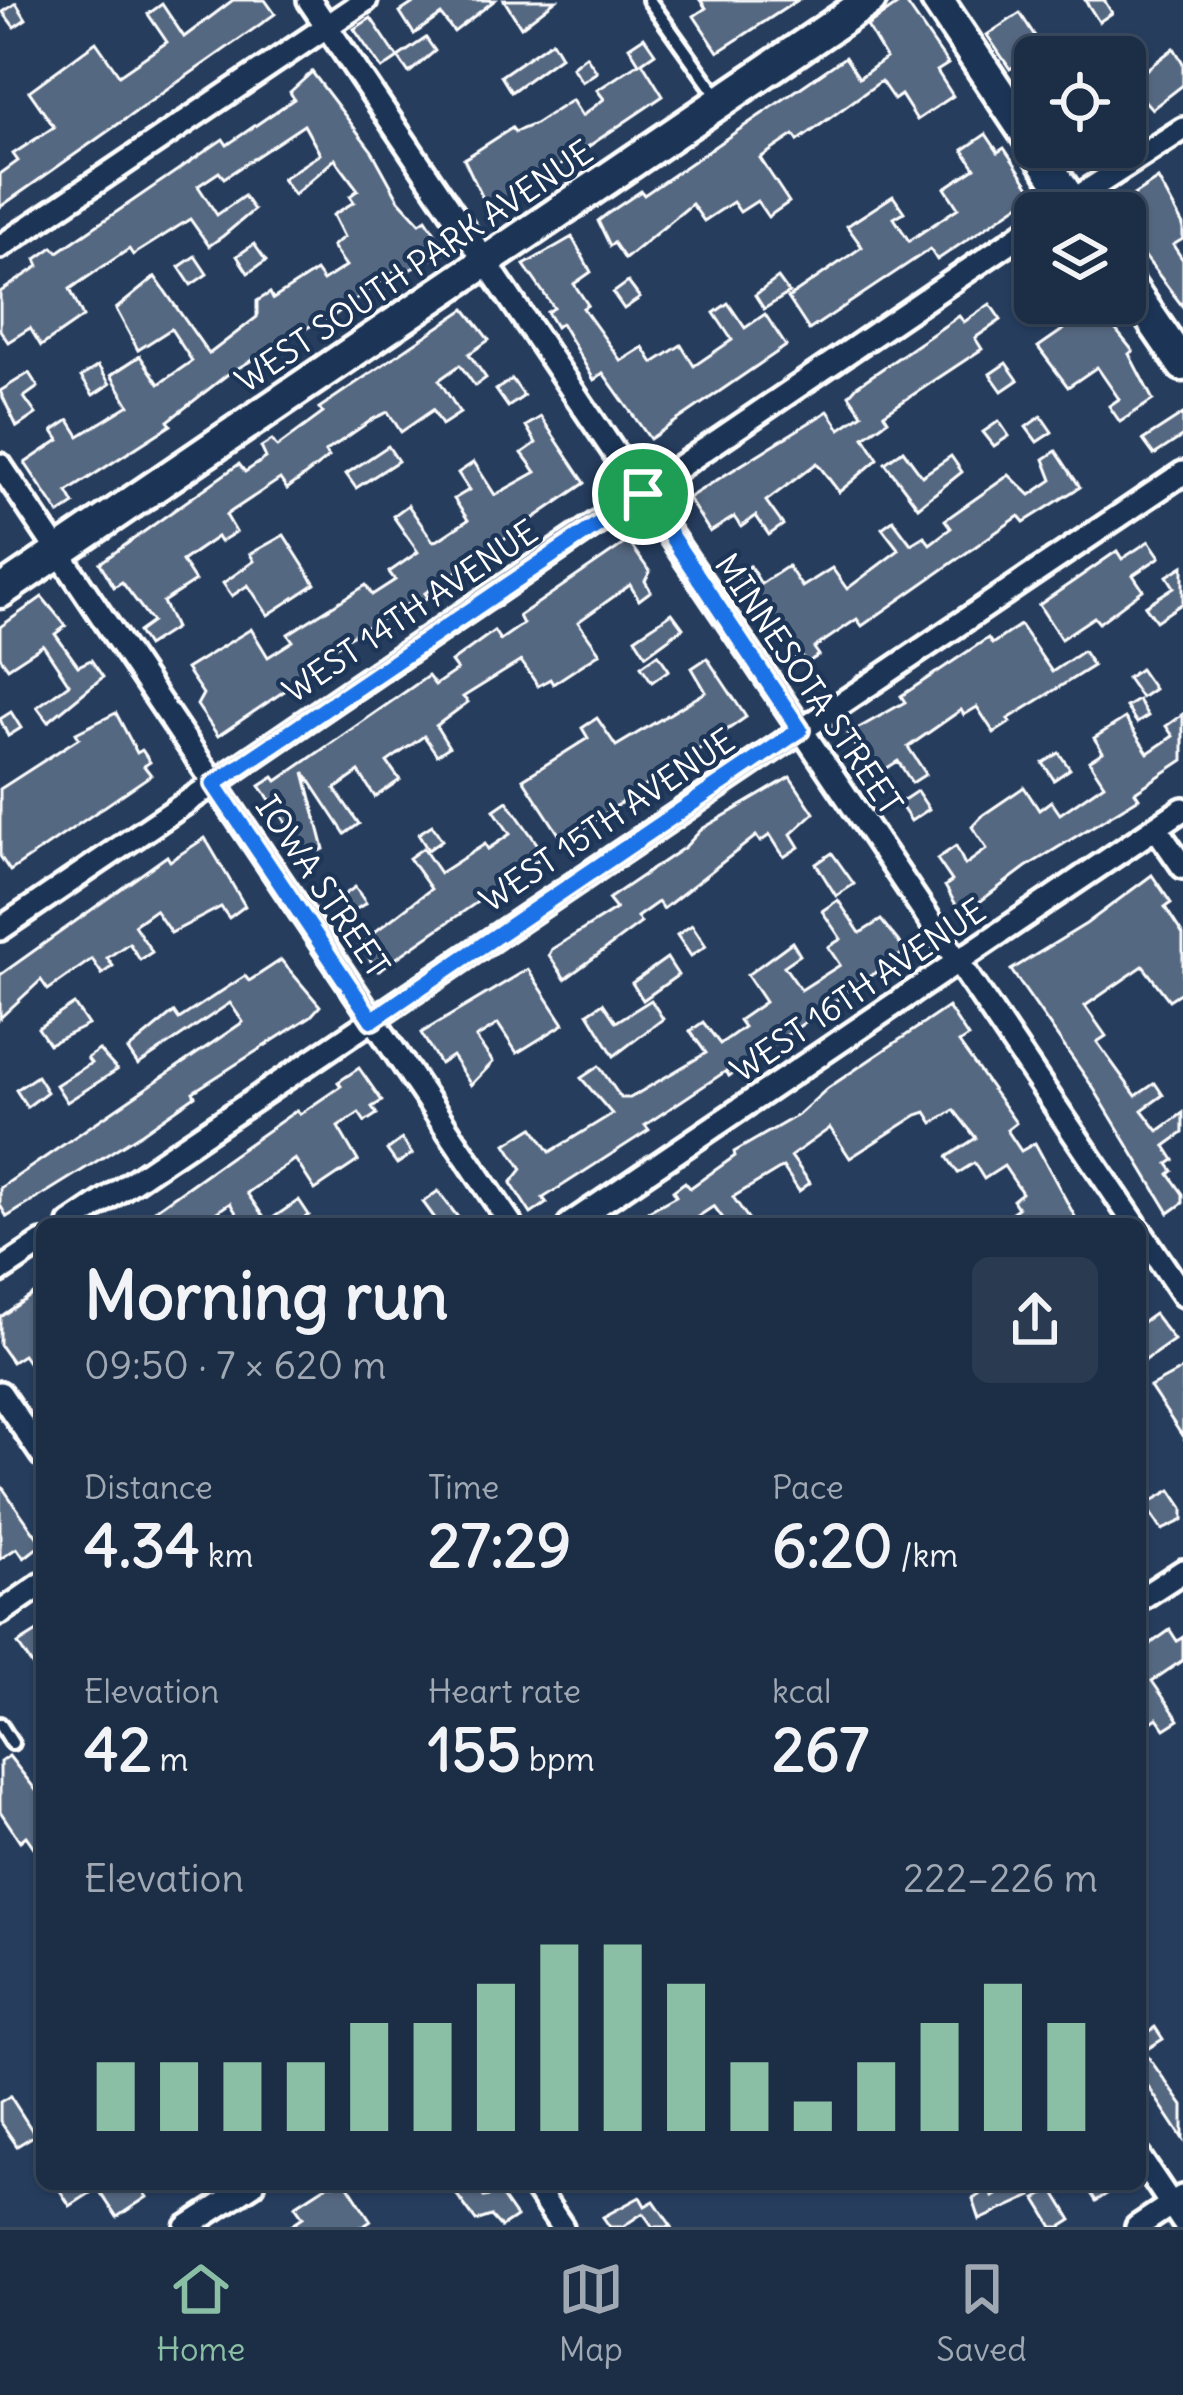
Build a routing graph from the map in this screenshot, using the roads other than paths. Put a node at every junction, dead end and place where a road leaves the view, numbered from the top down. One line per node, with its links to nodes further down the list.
1 (309, 0): 6 (street, MINNESOTA STREET)
2 (366, 0): 6 (street)
3 (649, 0): 9 (lane)
4 (870, 0): 9 (main road, WEST SOUTH PARK AVENUE)
5 (937, 0): 8 (main road)
6 (327, 26): 16 (street); 17 (street, MINNESOTA STREET)
7 (1014, 92): 8 (lane)
8 (1002, 98): 10 (main road)
9 (721, 101): 17 (main road, WEST SOUTH PARK AVENUE)
10 (1014, 116)
11 (1183, 129): 13 (street)
12 (1115, 168): 13 (lane)
13 (1117, 171): 14 (street)
14 (1090, 192)
15 (1014, 239): 22 (street, WEST 14TH AVENUE)
16 (0, 247)
17 (485, 261): 22 (street, MINNESOTA STREET); 23 (main road, WEST SOUTH PARK AVENUE)
18 (1146, 311): 19 (main road)
19 (1183, 365)
20 (0, 465): 23 (street, IOWA STREET)
21 (1183, 472): 25 (street, WEST 15TH AVENUE)
22 (643, 494): 25 (street, MINNESOTA STREET); 26 (street, WEST 14TH AVENUE)
23 (58, 553): 24 (main road, WEST SOUTH PARK AVENUE); 26 (street, IOWA STREET)
24 (0, 592)
25 (800, 730): 31 (street, MINNESOTA STREET); 32 (street, WEST 15TH AVENUE)
26 (214, 784): 30 (street, WEST 14TH AVENUE); 32 (street, IOWA STREET)
27 (1183, 809): 28 (street, WEST 16TH AVENUE)
28 (1156, 828): 29 (street); 31 (street, WEST 16TH AVENUE)
29 (1183, 867)
30 (0, 928)
31 (958, 962): 35 (street, WEST 16TH AVENUE); 36 (street, MINNESOTA STREET)
32 (372, 1020): 33 (street, WEST 15TH AVENUE); 34 (street, IOWA STREET)
33 (79, 1218)
34 (507, 1218)
35 (579, 1218)
36 (1131, 1218)
37 (1146, 1240): 40 (street, MINNESOTA STREET)
38 (36, 1247): 39 (street)
39 (0, 1271)
40 (1183, 1295)
41 (0, 1393): 42 (street)
42 (36, 1446)
43 (1183, 1571): 45 (street)
44 (36, 1588): 46 (street)
45 (1146, 1595)
46 (0, 1613)
47 (0, 1724): 48 (lane)
48 (12, 1743)
49 (1146, 2166): 52 (street)
50 (243, 2190): 53 (street)
51 (537, 2190): 54 (street)
52 (1179, 2207): 55 (street)
53 (187, 2227)
54 (562, 2227)
55 (1137, 2227)

